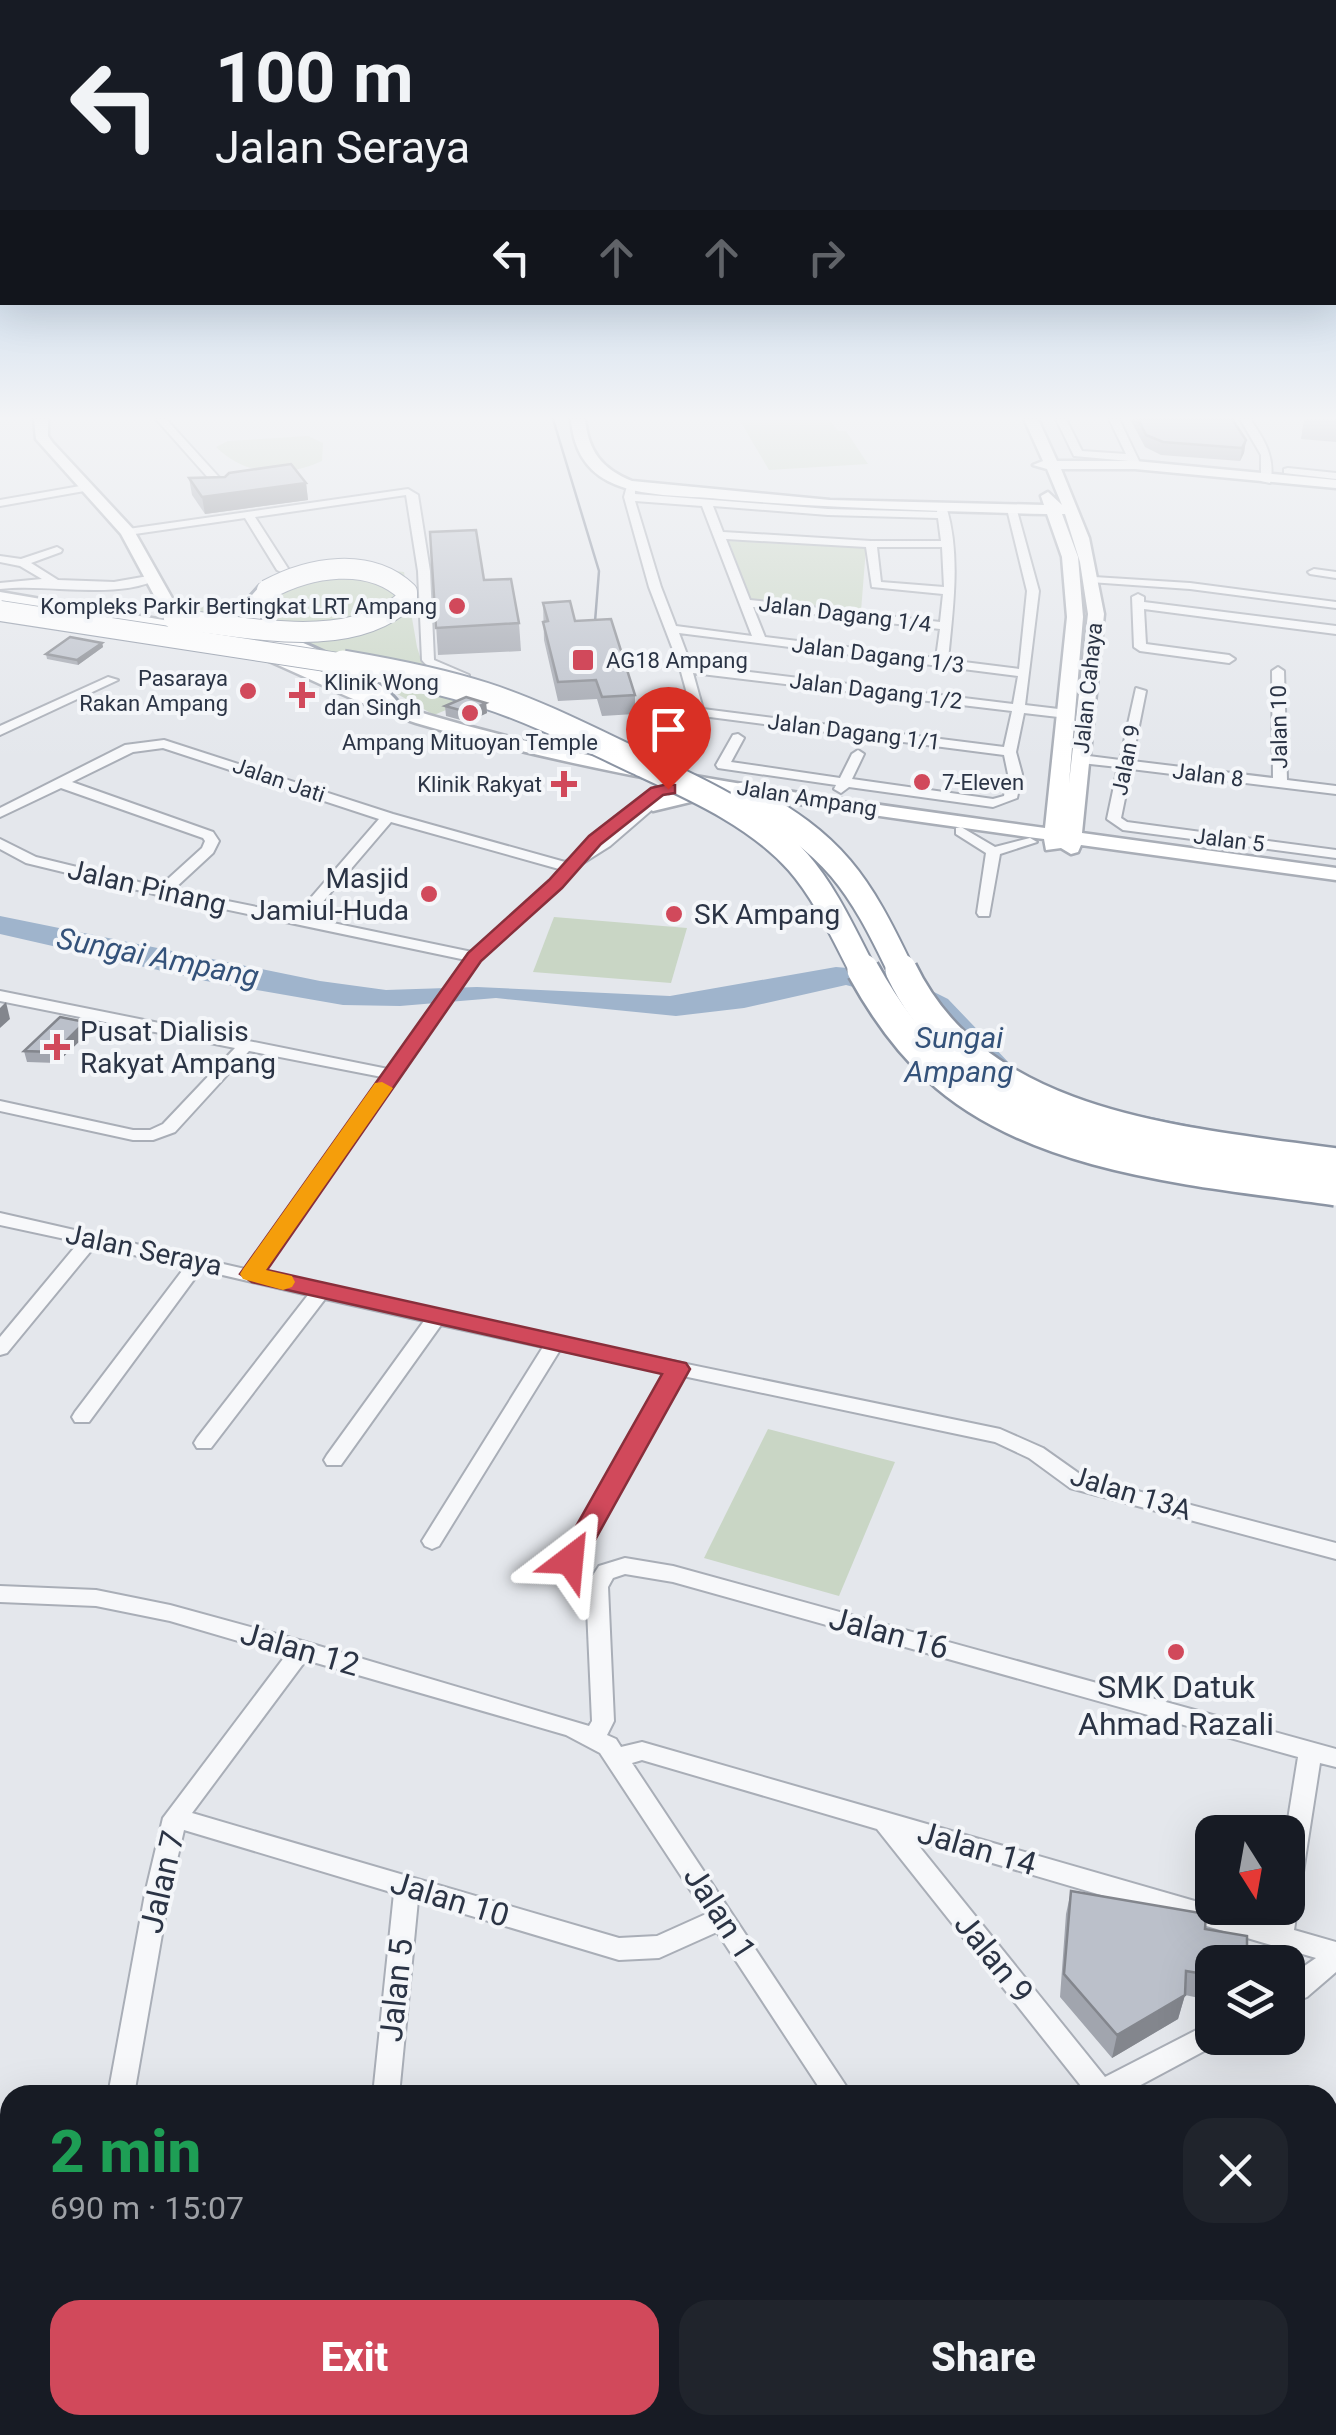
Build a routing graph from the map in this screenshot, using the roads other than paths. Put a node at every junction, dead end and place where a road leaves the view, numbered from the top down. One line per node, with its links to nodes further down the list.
1 (128, 532): 19 (main road)
2 (259, 533): 15 (street)
3 (418, 533): 43 (street)
4 (640, 533): 32 (street)
5 (947, 533): 11 (street)
6 (1018, 533): 40 (street)
7 (1060, 533): 47 (main road, Jalan Cahaya)
8 (1080, 533): 20 (main road, Jalan Cahaya)
9 (718, 535): 10 (street); 26 (street)
10 (871, 544): 11 (street); 24 (street)
11 (949, 544): 24 (street)
12 (57, 550): 14 (street)
13 (0, 558): 14 (street)
14 (21, 562): 17 (street); 22 (street)
15 (283, 570)
16 (1314, 572): 18 (street)
17 (0, 574)
18 (1336, 575)
19 (154, 578): 22 (street); 33 (main road)
20 (1094, 580): 21 (street); 53 (main road, Jalan Cahaya)
21 (1137, 582): 27 (street); 28 (street)
22 (58, 583): 23 (street)
23 (0, 586)
24 (949, 590): 31 (street)
25 (0, 598): 30 (highway); 33 (main road, Jalan Ampang)
26 (745, 603): 31 (street, Jalan Dagang 1/4); 35 (street)
27 (1336, 605)
28 (1138, 606): 34 (street); 36 (street)
29 (0, 609): 56 (main road, Jalan Ampang); 86 (highway, bridge)
30 (105, 614): 44 (highway, bridge); 85 (highway, bridge)
31 (946, 626): 37 (street)
32 (671, 629): 35 (street, Jalan Dagang 1/3); 38 (street)
33 (193, 630): 44 (main road, Jalan Ampang)
34 (1336, 630)
35 (760, 640): 37 (street, Jalan Dagang 1/3)
36 (1229, 659)
37 (942, 663): 40 (street, Jalan Dagang 1/3)
38 (686, 668): 45 (street, Jalan Dagang 1/2); 46 (street)
39 (1278, 672): 59 (street, Jalan 10)
40 (1025, 674): 45 (street)
41 (112, 680): 48 (street)
42 (1140, 691): 54 (street, Jalan 9)
43 (536, 704)
44 (388, 705): 55 (main road, Jalan Ampang)
45 (1018, 709): 47 (street, Jalan Dagang 1/2); 51 (street)
46 (698, 712): 49 (street); 51 (street, Jalan Dagang 1/1)
47 (1067, 714): 62 (main road, Jalan Cahaya)
48 (0, 731)
49 (685, 732)
50 (738, 738): 58 (street)
51 (1010, 752): 58 (street)
52 (858, 754): 58 (street)
53 (1080, 759): 54 (street, Jalan 8); 69 (main road, Jalan Cahaya)
54 (1125, 764): 59 (street, Jalan 8); 68 (street, Jalan 9)
55 (662, 781): 56 (main road, Jalan Ampang); 61 (main road, Jalan Ampang); 63 (main road, Jalan Ampang); 64 (street)
56 (631, 782): 64 (main road)
57 (61, 783): 65 (street, Jalan Jati); 66 (street, Jalan Jati); 77 (street)
58 (844, 783): 63 (street)
59 (1280, 784): 60 (street, Jalan 8)
60 (1336, 790)
61 (700, 794): 64 (main road); 67 (main road, Jalan Ampang)
62 (1059, 796): 67 (main road); 69 (main road, Jalan Cahaya)
63 (834, 803): 67 (main road, Jalan Ampang)
64 (648, 804): 74 (street)
65 (0, 813)
66 (388, 817): 74 (street, Jalan Jati); 79 (street)
67 (966, 828): 69 (main road, Jalan Ampang); 70 (main road, Jalan Ampang); 72 (street)
68 (1116, 835): 69 (main road, Jalan Ampang); 73 (street, Jalan 5); 75 (main road, Jalan Ampang)
69 (1065, 837): 70 (main road, Jalan Ampang); 76 (main road, Jalan Ampang)
70 (1030, 842): 72 (street)
71 (0, 843): 77 (street, Jalan Pinang)
72 (993, 852): 78 (street)
73 (1336, 854)
74 (567, 867): 80 (street)
75 (1336, 874)
76 (1336, 883)
77 (162, 892): 79 (street, Jalan Pinang)
78 (984, 913)
79 (299, 921): 80 (street, Jalan Pinang)
80 (472, 961): 83 (street)
81 (0, 996): 82 (street)
82 (244, 1047): 83 (street); 84 (street)
83 (392, 1074): 90 (street)
84 (0, 1106)
85 (1336, 1164)
86 (1336, 1190)
87 (0, 1219): 88 (street, Jalan Seraya)
88 (92, 1238): 89 (street, Jalan Seraya); 94 (street)
89 (198, 1262): 90 (street, Jalan Seraya); 97 (street)
90 (252, 1274): 91 (street, Jalan Seraya)
91 (321, 1291): 92 (street, Jalan Seraya); 98 (street)
92 (436, 1318): 93 (street, Jalan Seraya); 99 (street)
93 (554, 1344): 95 (street, Jalan Seraya); 100 (street)
94 (0, 1349)
95 (678, 1369): 96 (street, Jalan Seraya); 102 (street)
96 (758, 1385): 101 (street, Jalan 13A)
97 (82, 1417)
98 (204, 1443)
99 (334, 1460)
100 (432, 1541)
101 (1336, 1551)
102 (570, 1560)
103 (0, 1594): 104 (street, Jalan 12)
104 (302, 1649): 105 (street, Jalan 12); 110 (street, Jalan 7)
105 (594, 1738): 106 (street, Jalan 16); 107 (street, Jalan 1)
106 (1310, 1751): 108 (street, Jalan 16); 109 (street)
107 (618, 1757): 111 (street, Jalan 14); 113 (street, Jalan 1)
108 (1336, 1758)
109 (1300, 1815)
110 (176, 1818): 112 (street, Jalan 10); 120 (street, Jalan 7)
111 (884, 1821): 115 (street, Jalan 14); 123 (street, Jalan 9)
112 (406, 1886): 113 (street, Jalan 10); 121 (street, Jalan 5)
113 (722, 1918): 122 (street, Jalan 1)
114 (1283, 1925): 115 (street)
115 (1281, 1937): 116 (street); 117 (street, Jalan 14)
116 (1283, 1945)
117 (1336, 1955): 118 (street)
118 (1305, 1982)
119 (1195, 2043): 124 (street)
120 (123, 2085)
121 (387, 2085)
122 (831, 2085)
123 (1093, 2085)
124 (1117, 2085)

